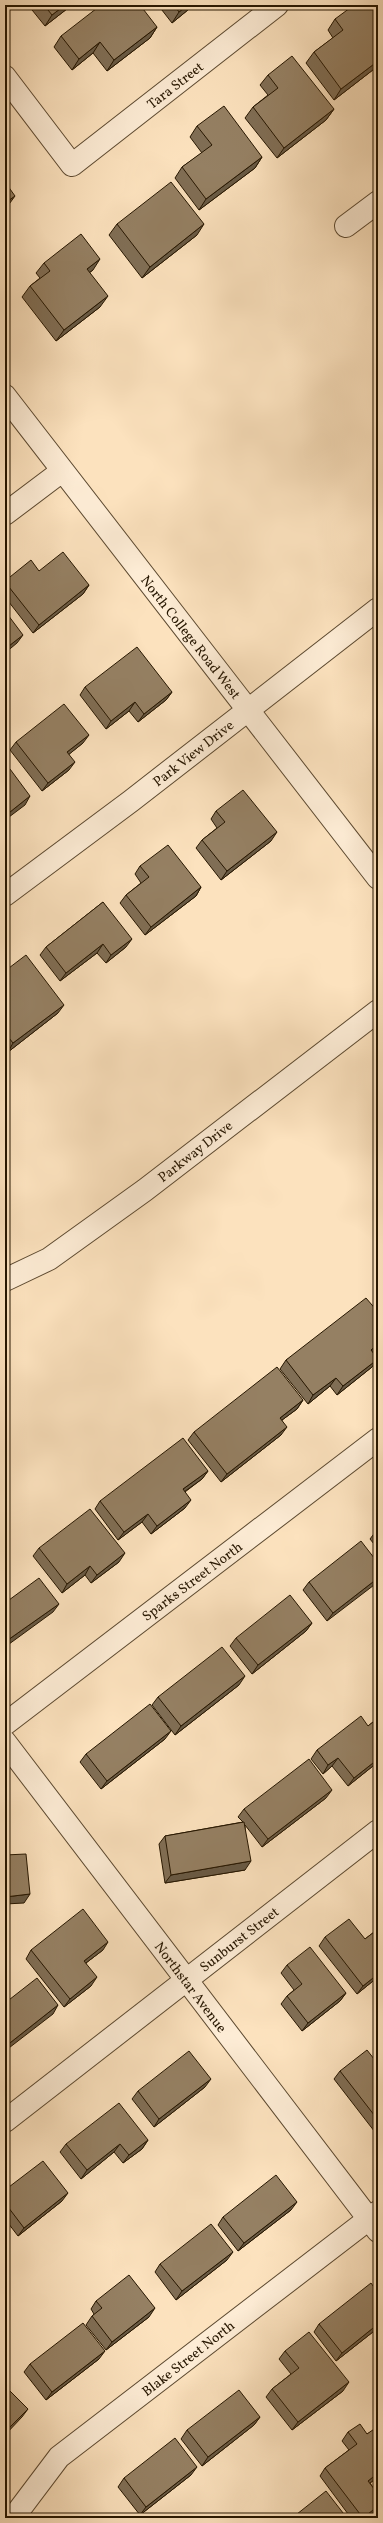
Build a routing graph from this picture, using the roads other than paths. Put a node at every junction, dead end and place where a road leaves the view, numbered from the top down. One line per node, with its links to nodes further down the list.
1 (277, 5): 2 (street, Tara Street)
2 (5, 77)
3 (378, 202): 4 (street)
4 (346, 226)
5 (5, 396): 6 (street, North College Road West)
6 (62, 471): 7 (street); 9 (street, North College Road West)
7 (5, 514)
8 (378, 608): 9 (street, Park View Drive)
9 (248, 711): 10 (street, North College Road West); 11 (street, Park View Drive)
10 (378, 878)
11 (5, 895)
12 (378, 1011): 13 (street, Parkway Drive)
13 (5, 1280)
14 (378, 1439): 15 (street, Sparks Street North)
15 (5, 1724)
16 (5, 1742): 18 (street, Northstar Avenue)
17 (378, 1831): 18 (street, Sunburst Street)
18 (186, 1980): 19 (street, Sunburst Street); 20 (street, Northstar Avenue)
19 (5, 2121)
20 (375, 2220): 21 (street, Blake Street North)
21 (13, 2518)

